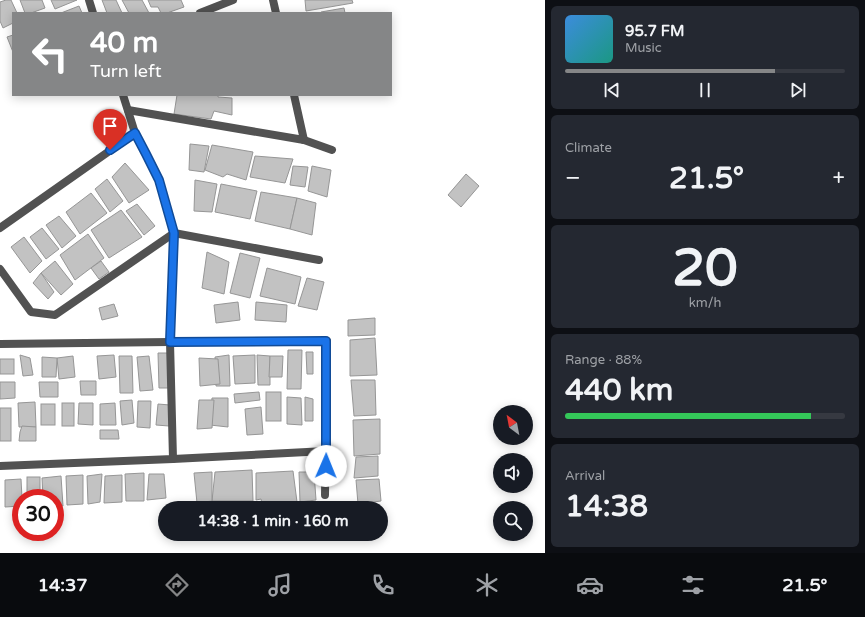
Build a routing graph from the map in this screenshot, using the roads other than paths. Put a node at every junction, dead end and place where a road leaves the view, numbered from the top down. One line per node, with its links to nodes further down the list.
1 (89, 0): 4 (street)
2 (233, 0): 5 (street)
3 (273, 0): 6 (street)
4 (93, 12)
5 (203, 12)
6 (276, 12)
7 (123, 96): 9 (street)
8 (294, 96): 11 (street)
9 (128, 110): 10 (street); 11 (street)
10 (135, 133): 13 (street); 14 (street)
11 (304, 140): 12 (street)
12 (332, 150)
13 (0, 228)
14 (174, 233): 15 (street); 16 (street); 17 (street)
15 (319, 260)
16 (0, 269)
17 (170, 342): 18 (street); 19 (street); 20 (street)
18 (0, 344)
19 (326, 451): 20 (street); 22 (street)
20 (173, 459): 21 (street)
21 (0, 466)
22 (325, 495)

